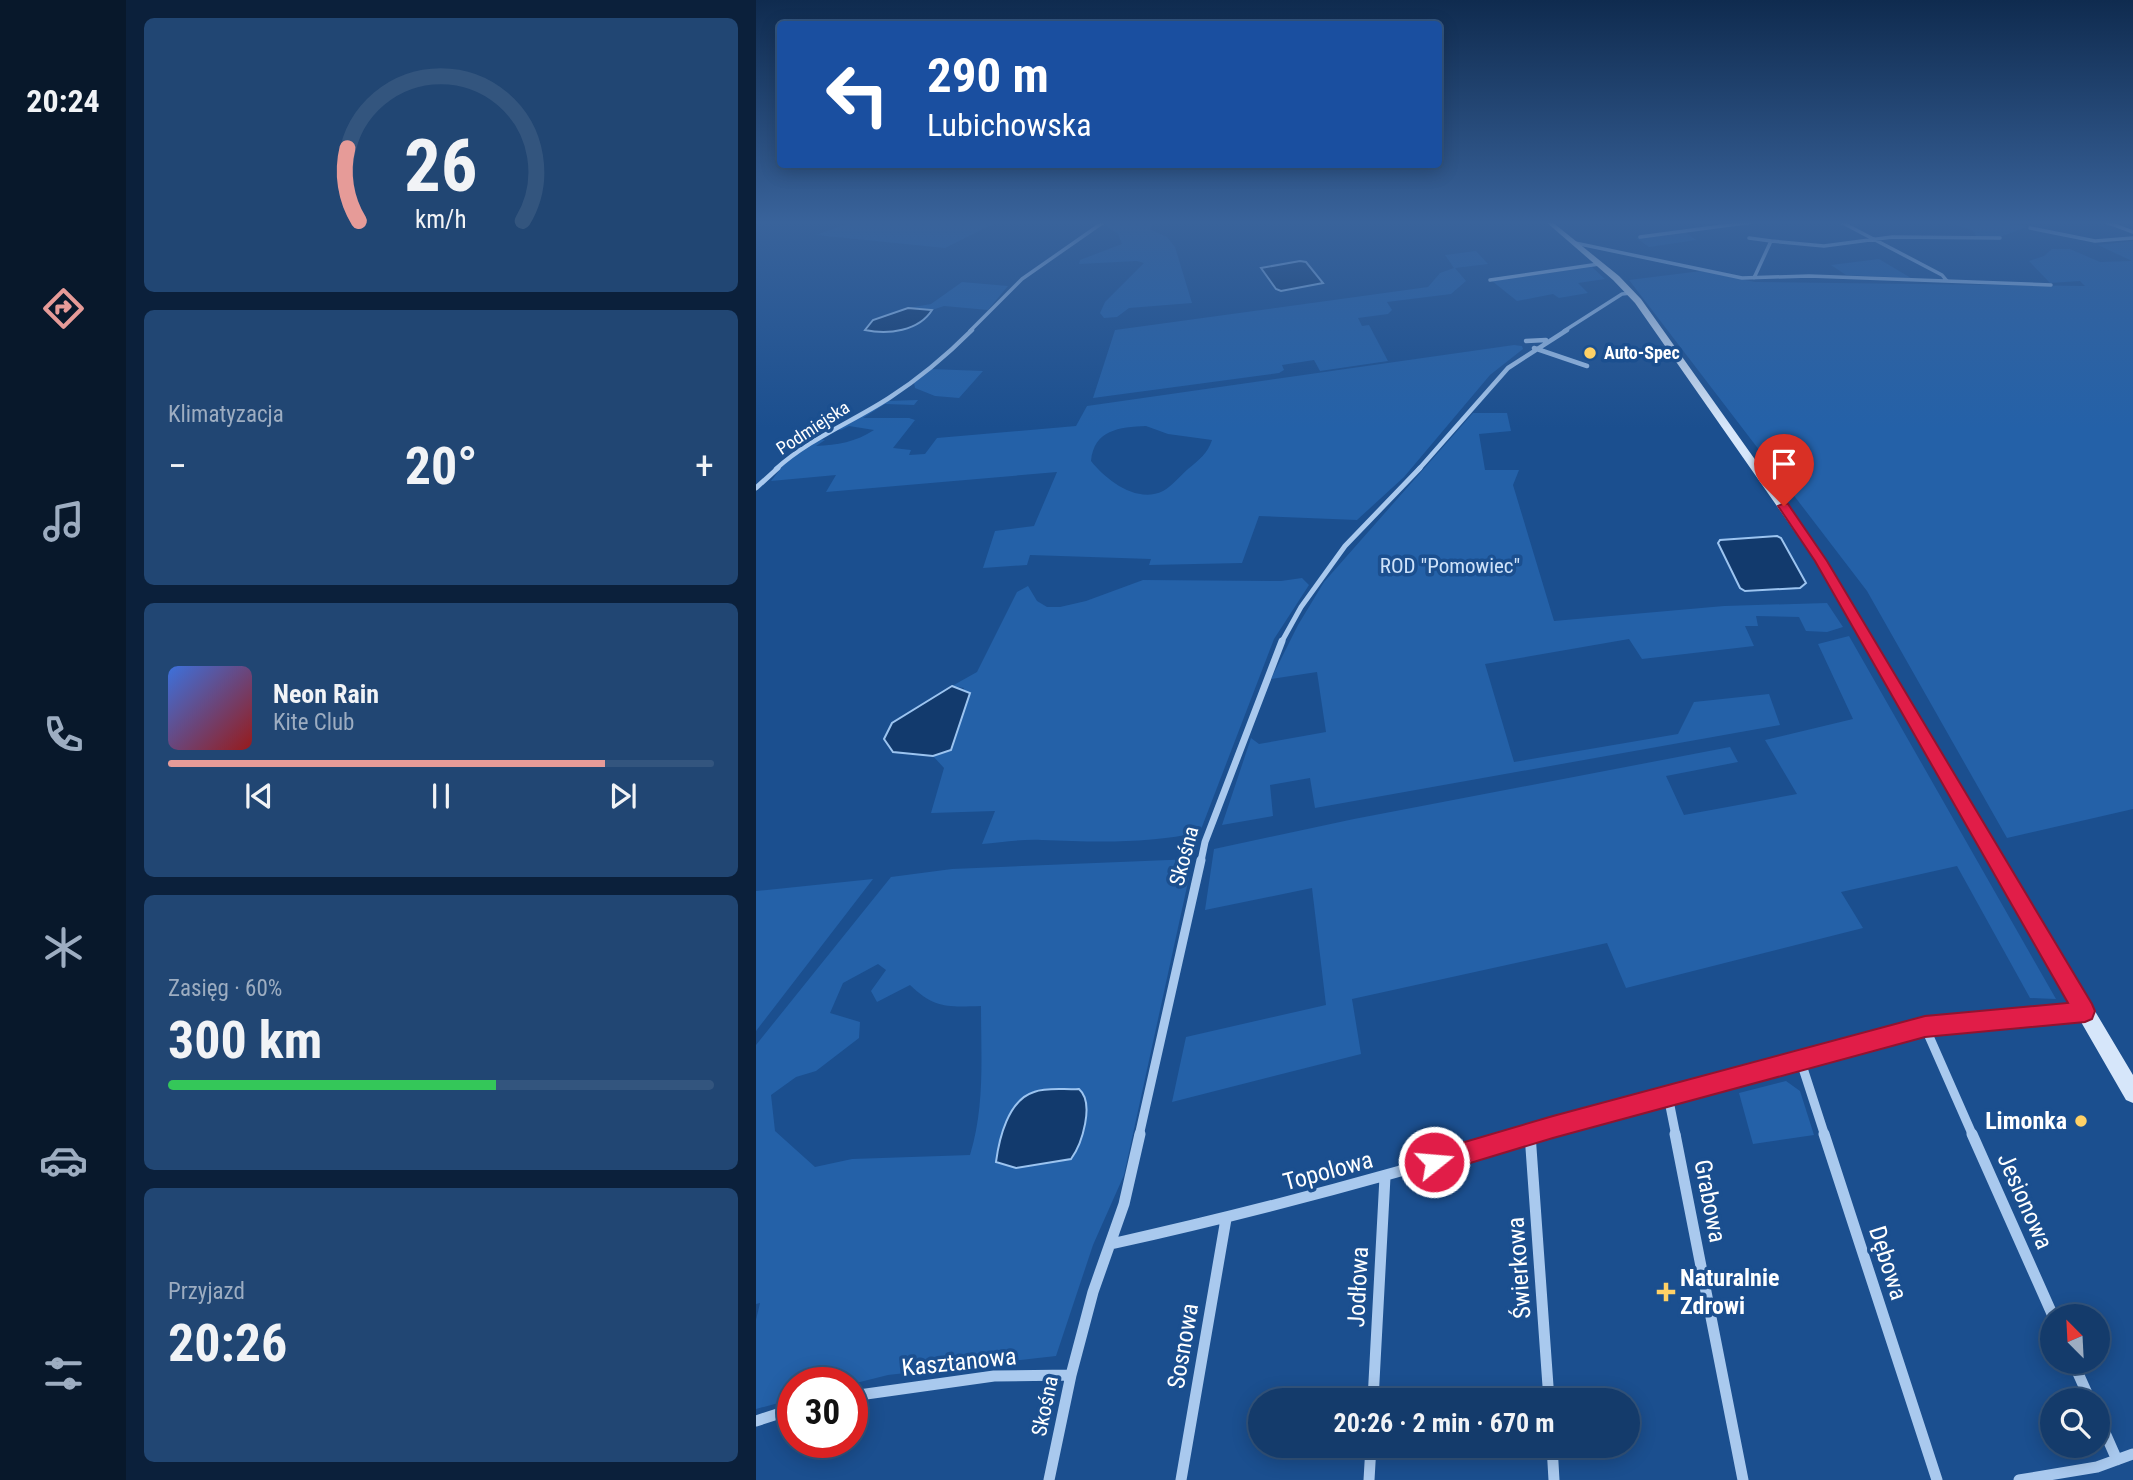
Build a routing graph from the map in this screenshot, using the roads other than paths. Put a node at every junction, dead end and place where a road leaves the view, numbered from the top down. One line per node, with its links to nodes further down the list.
1 (1011, 290): 7 (street, Podmiejska)
2 (1628, 290): 3 (street)
3 (1631, 293): 4 (street, Skośna); 8 (street)
4 (1548, 340): 5 (street, Skośna); 5 (street, Skośna)
5 (1530, 345): 6 (street); 16 (street, Skośna)
6 (1587, 366)
7 (756, 488)
8 (2085, 1011): 9 (street, Topolowa); 11 (street)
9 (1925, 1027): 10 (street, Topolowa); 17 (street, Jesionowa)
10 (1800, 1059): 12 (street, Topolowa); 34 (street, Dębowa)
11 (2133, 1093)
12 (1668, 1096): 13 (street, Topolowa); 33 (street, Grabowa)
13 (1530, 1133): 14 (street, Topolowa); 20 (street, Świerkowa)
14 (1385, 1177): 15 (street, Topolowa); 19 (street, Jodłowa)
15 (1226, 1219): 16 (street, Topolowa); 30 (street, Sosnowa)
16 (1111, 1244): 18 (street, Skośna)
17 (2048, 1304)
18 (1071, 1374): 21 (street, Kasztanowa); 29 (street, Skośna)
19 (1374, 1388)
20 (1548, 1388)
21 (868, 1394)
22 (777, 1414): 23 (street)
23 (756, 1421)
24 (2110, 1445): 28 (street)
25 (2133, 1454): 28 (street)
26 (1370, 1458): 31 (street)
27 (1553, 1458): 32 (street)
28 (2117, 1460): 35 (street)
29 (1049, 1480)
30 (1181, 1480)
31 (1369, 1480)
32 (1554, 1480)
33 (1743, 1480)
34 (1937, 1480)
35 (2019, 1480)

